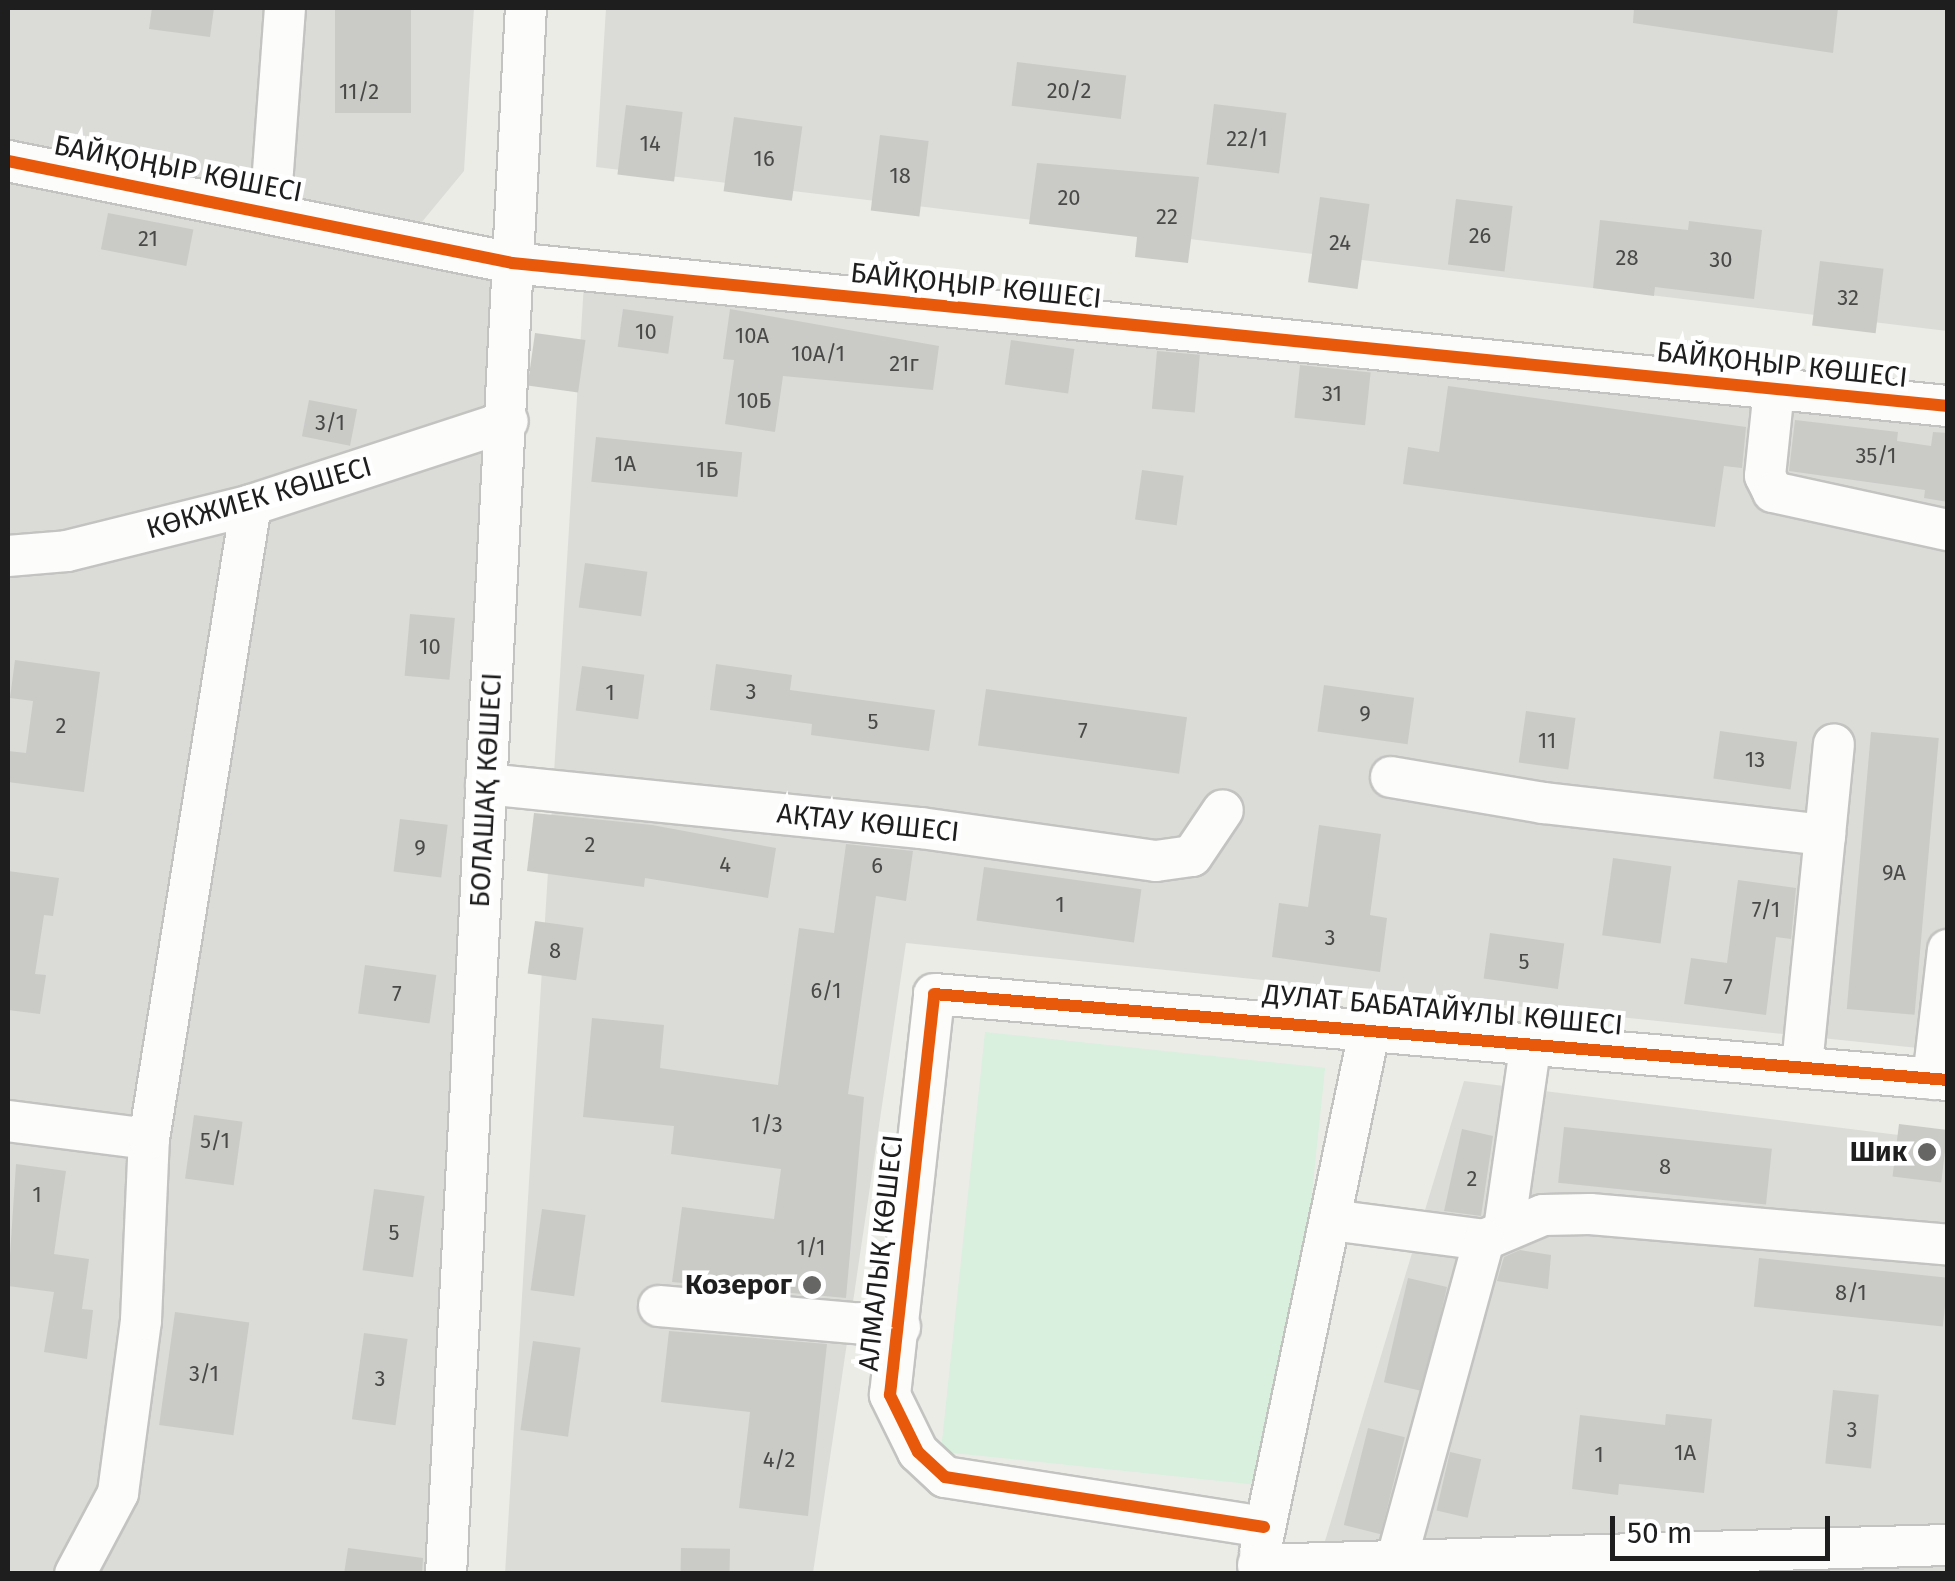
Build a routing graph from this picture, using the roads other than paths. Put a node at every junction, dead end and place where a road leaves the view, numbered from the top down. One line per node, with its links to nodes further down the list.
1 (285, 8): 4 (street)
2 (526, 8): 5 (street, БОЛАШАҚ КӨШЕСІ)
3 (8, 161): 4 (street, БАЙҚОҢЫР КӨШЕСІ)
4 (270, 212): 5 (street, БАЙҚОҢЫР КӨШЕСІ)
5 (512, 263): 6 (street, БАЙҚОҢЫР КӨШЕСІ); 8 (street, БОЛАШАҚ КӨШЕСІ)
6 (1774, 389): 7 (street, БАЙҚОҢЫР КӨШЕСІ); 10 (street)
7 (1948, 406)
8 (508, 422): 9 (street, КӨКЖИЕК КӨШЕСІ); 14 (street, БОЛАШАҚ КӨШЕСІ)
9 (251, 504): 11 (street, КӨКЖИЕК КӨШЕСІ); 24 (street)
10 (1948, 530)
11 (8, 556)
12 (1834, 744): 16 (street)
13 (1390, 777): 16 (street)
14 (486, 784): 15 (street, АҚТАУ КӨШЕСІ); 34 (street, БОЛАШАҚ КӨШЕСІ)
15 (1224, 810)
16 (1825, 835): 21 (street)
17 (1948, 950): 22 (street)
18 (934, 994): 19 (street, ДУЛАТ БАБАТАЙҰЛЫ КӨШЕСІ); 29 (street, АЛМАЛЫҚ КӨШЕСІ)
19 (1370, 1028): 20 (street, ДУЛАТ БАБАТАЙҰЛЫ КӨШЕСІ); 25 (street)
20 (1531, 1042): 21 (street, ДУЛАТ БАБАТАЙҰЛЫ КӨШЕСІ); 26 (street)
21 (1802, 1066): 22 (street, ДУЛАТ БАБАТАЙҰЛЫ КӨШЕСІ)
22 (1940, 1080)
23 (8, 1120): 24 (street)
24 (149, 1139): 33 (street)
25 (1331, 1220): 26 (street); 31 (street)
26 (1494, 1235): 27 (street); 32 (street)
27 (1948, 1244)
28 (659, 1306): 29 (street)
29 (900, 1327): 31 (street, АЛМАЛЫҚ КӨШЕСІ)
30 (1948, 1545): 32 (street, АЛМАЛЫҚ КӨШЕСІ)
31 (1259, 1555): 32 (street, АЛМАЛЫҚ КӨШЕСІ)
32 (1397, 1558)
33 (76, 1574)
34 (446, 1574)

